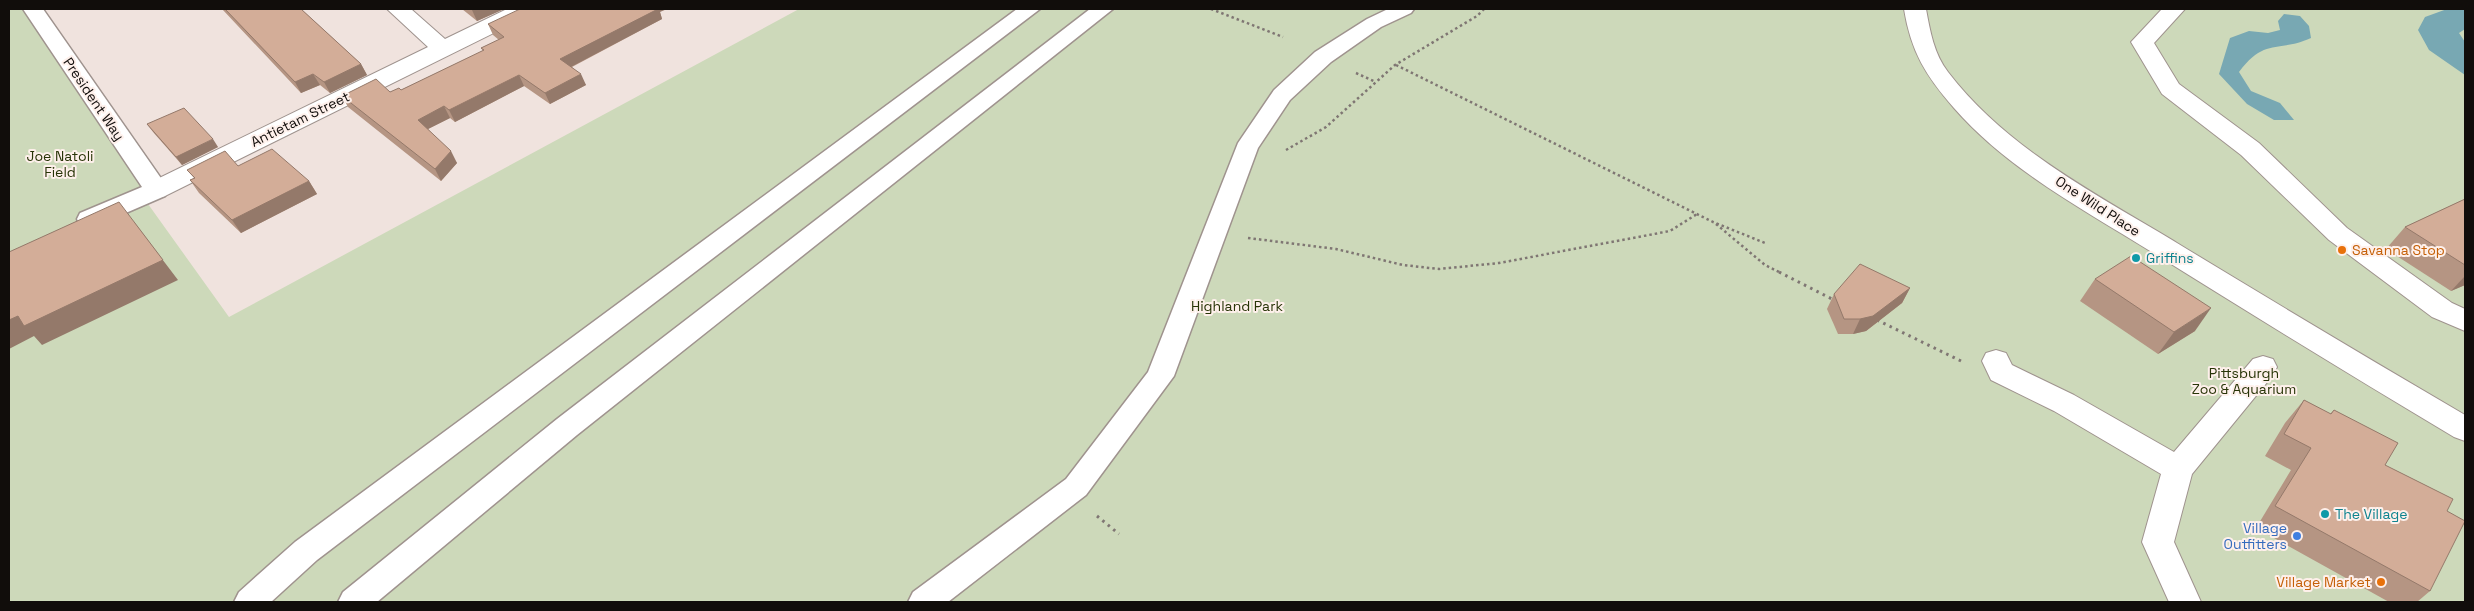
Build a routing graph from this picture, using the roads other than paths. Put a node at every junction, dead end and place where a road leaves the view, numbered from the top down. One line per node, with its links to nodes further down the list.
1 (33, 9): 10 (lane, President Way)
2 (398, 9): 9 (street)
3 (524, 9): 9 (street, Antietam Street)
4 (1030, 9): 17 (lane)
5 (1103, 9): 18 (lane)
6 (1404, 9): 19 (lane)
7 (1914, 9): 15 (street, One Wild Place)
8 (2174, 9): 12 (street)
9 (442, 48): 10 (street, Antietam Street)
10 (156, 190): 11 (lane)
11 (69, 227)
12 (2465, 321)
13 (1999, 366): 16 (street)
14 (2263, 367): 16 (street)
15 (2465, 429)
16 (2178, 469): 20 (street)
17 (250, 602)
18 (354, 602)
19 (924, 602)
20 (2185, 602)

